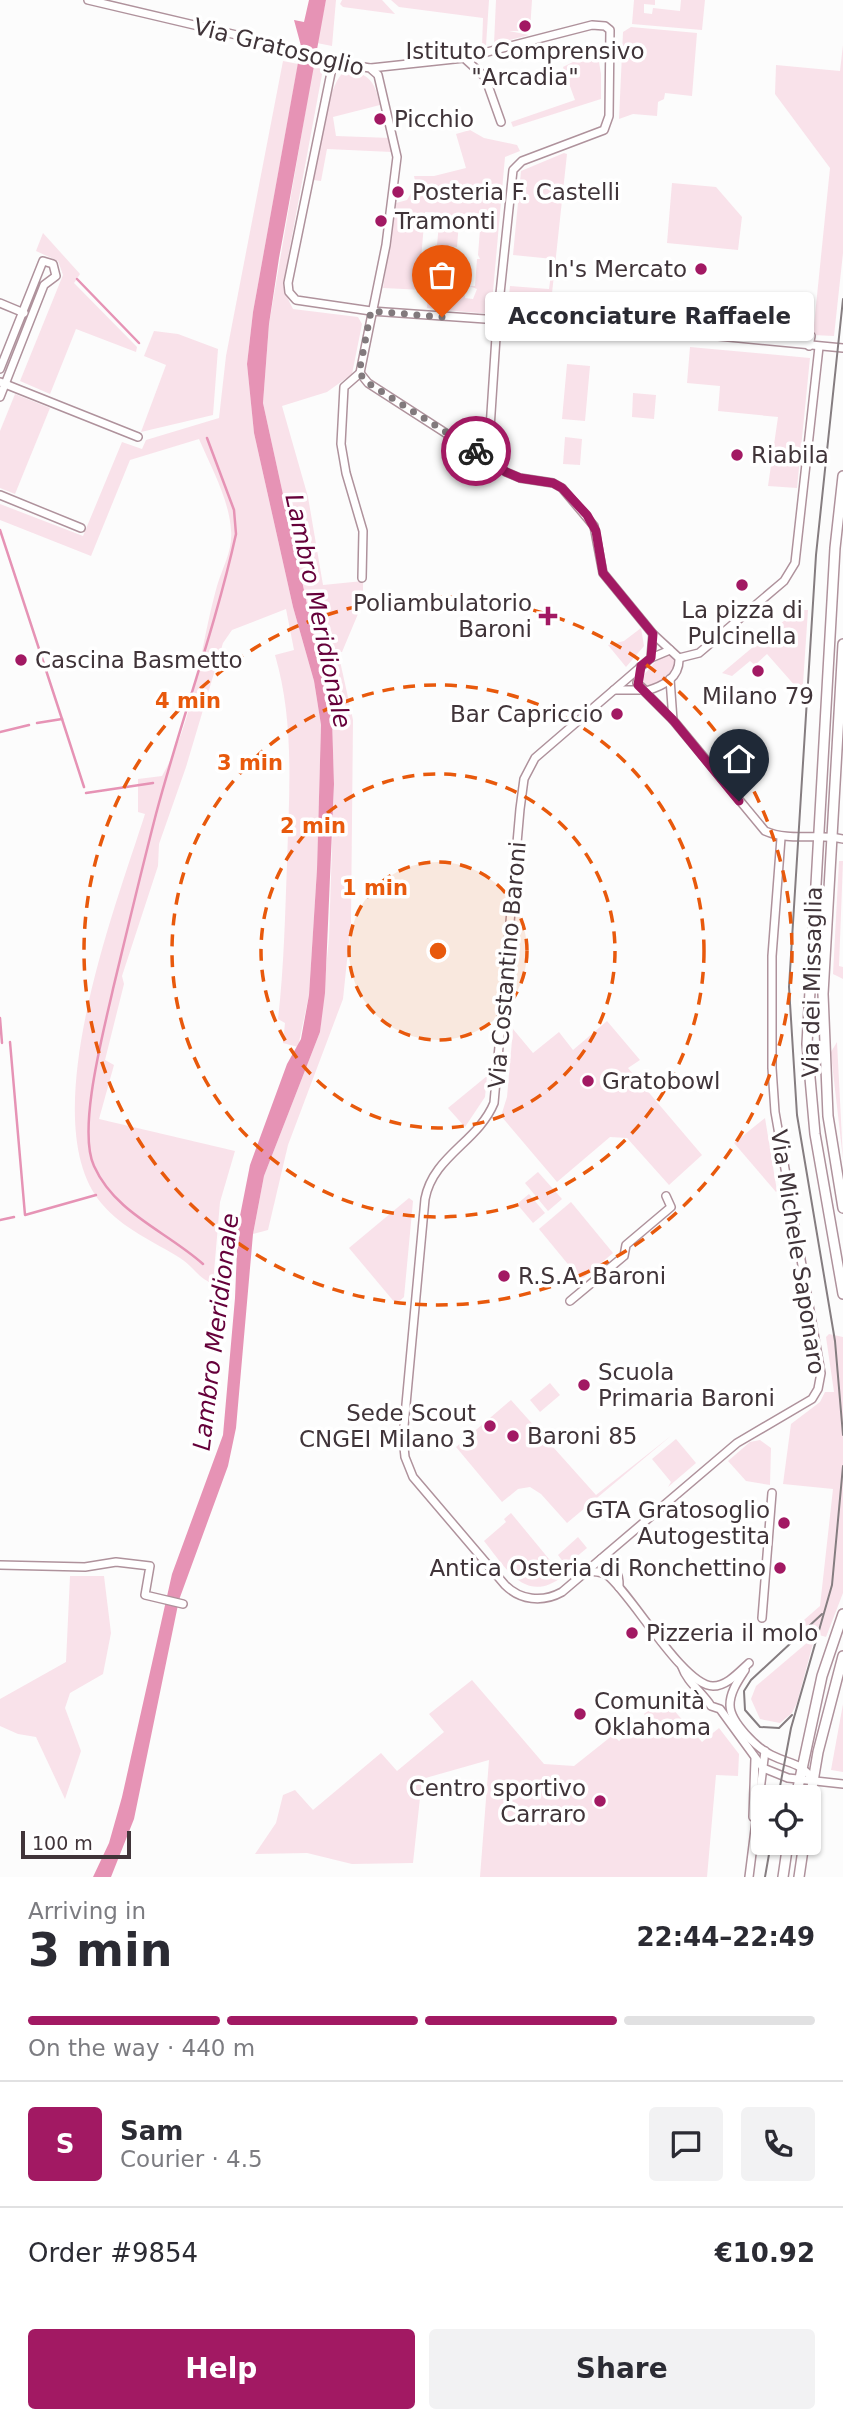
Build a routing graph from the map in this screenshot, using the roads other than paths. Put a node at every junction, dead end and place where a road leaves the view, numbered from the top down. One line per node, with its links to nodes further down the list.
1 (88, 0): 3 (street, Via Gratosoglio)
2 (464, 58): 4 (street); 5 (street); 10 (street)
3 (333, 63): 4 (street, Via Gratosoglio); 7 (street)
4 (370, 68): 7 (street, Via Gratosoglio)
5 (501, 122)
6 (0, 303): 8 (street)
7 (371, 311): 10 (street); 16 (street, Via Gratosoglio)
8 (23, 312): 9 (street); 9 (street); 15 (street)
9 (31, 316): 17 (street)
10 (497, 322): 12 (street); 20 (street)
11 (811, 336): 12 (street)
12 (809, 346): 13 (street)
13 (819, 347): 14 (street); 29 (street)
14 (843, 348)
15 (0, 369)
16 (359, 373): 20 (street); 24 (street, Via Gratosoglio)
17 (3, 383): 18 (street); 19 (street)
18 (0, 397)
19 (138, 437)
20 (488, 459): 25 (street)
21 (843, 476): 37 (main road, Via dei Missaglia)
22 (0, 495): 23 (street)
23 (81, 528)
24 (362, 578)
25 (653, 634): 27 (street); 28 (street)
26 (843, 644): 36 (main road, Via dei Missaglia)
27 (670, 650): 28 (street, Via Costantino Baroni); 29 (street)
28 (651, 658): 30 (street, Via Costantino Baroni)
29 (679, 659): 31 (street)
30 (641, 666): 32 (street, Via Costantino Baroni); 33 (street)
31 (670, 679): 33 (street); 34 (street)
32 (614, 690): 33 (street); 50 (street, Via Costantino Baroni)
33 (643, 690): 34 (street)
34 (673, 720): 39 (street)
35 (843, 739): 36 (street, Via dei Missaglia)
36 (837, 757): 38 (main road, Via dei Missaglia)
37 (818, 836): 38 (street); 39 (street); 43 (main road, Via dei Missaglia)
38 (831, 837): 40 (street); 42 (main road, Via dei Missaglia)
39 (780, 838): 46 (street, Via Michele Saponaro)
40 (843, 839)
41 (666, 1196): 44 (street)
42 (843, 1208)
43 (843, 1294)
44 (570, 1301)
45 (772, 1493): 55 (street)
46 (616, 1545): 47 (street, Via Michele Saponaro); 49 (street)
47 (601, 1559): 49 (street); 50 (street, Via Costantino Baroni); 51 (street)
48 (0, 1565): 53 (street)
49 (613, 1566): 52 (street)
50 (586, 1571): 51 (street)
51 (604, 1573): 52 (street)
52 (619, 1587): 57 (street)
53 (183, 1604)
54 (843, 1614): 66 (main road)
55 (762, 1618)
56 (843, 1656): 68 (main road)
57 (682, 1666): 59 (street); 61 (street)
58 (722, 1684): 59 (street); 60 (street); 60 (street)
59 (713, 1686): 61 (street)
60 (732, 1693): 62 (street)
61 (707, 1697): 63 (street)
62 (729, 1704): 63 (street); 64 (street)
63 (720, 1709): 65 (street)
64 (765, 1751): 65 (street); 66 (street); 67 (street)
65 (755, 1758): 67 (street); 71 (street)
66 (802, 1765): 68 (street); 69 (main road)
67 (764, 1768): 69 (street); 72 (street)
68 (813, 1779): 69 (street); 70 (street); 74 (main road)
69 (799, 1780): 73 (main road)
70 (843, 1784)
71 (755, 1785)
72 (761, 1785)
73 (798, 1785)
74 (812, 1785)
75 (751, 1855): 78 (street)
76 (786, 1855): 79 (main road)
77 (802, 1855): 80 (main road)
78 (749, 1877)
79 (783, 1877)
80 (799, 1877)

